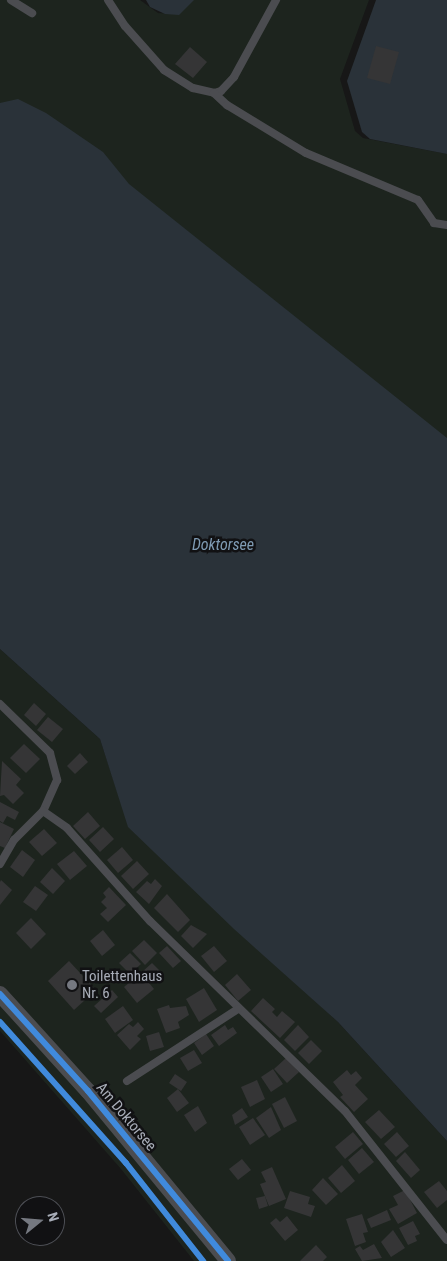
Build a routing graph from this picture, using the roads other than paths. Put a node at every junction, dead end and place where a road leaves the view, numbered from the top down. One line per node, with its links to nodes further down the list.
1 (11, 0): 4 (lane)
2 (108, 0): 5 (lane)
3 (276, 0): 5 (lane)
4 (32, 13)
5 (214, 93): 6 (lane)
6 (447, 225)
7 (0, 704): 8 (lane)
8 (44, 811): 9 (lane); 11 (lane)
9 (0, 864)
10 (0, 994): 14 (street, Am Doktorsee)
11 (238, 1009): 12 (lane); 13 (lane)
12 (127, 1081)
13 (447, 1240)
14 (228, 1261)

